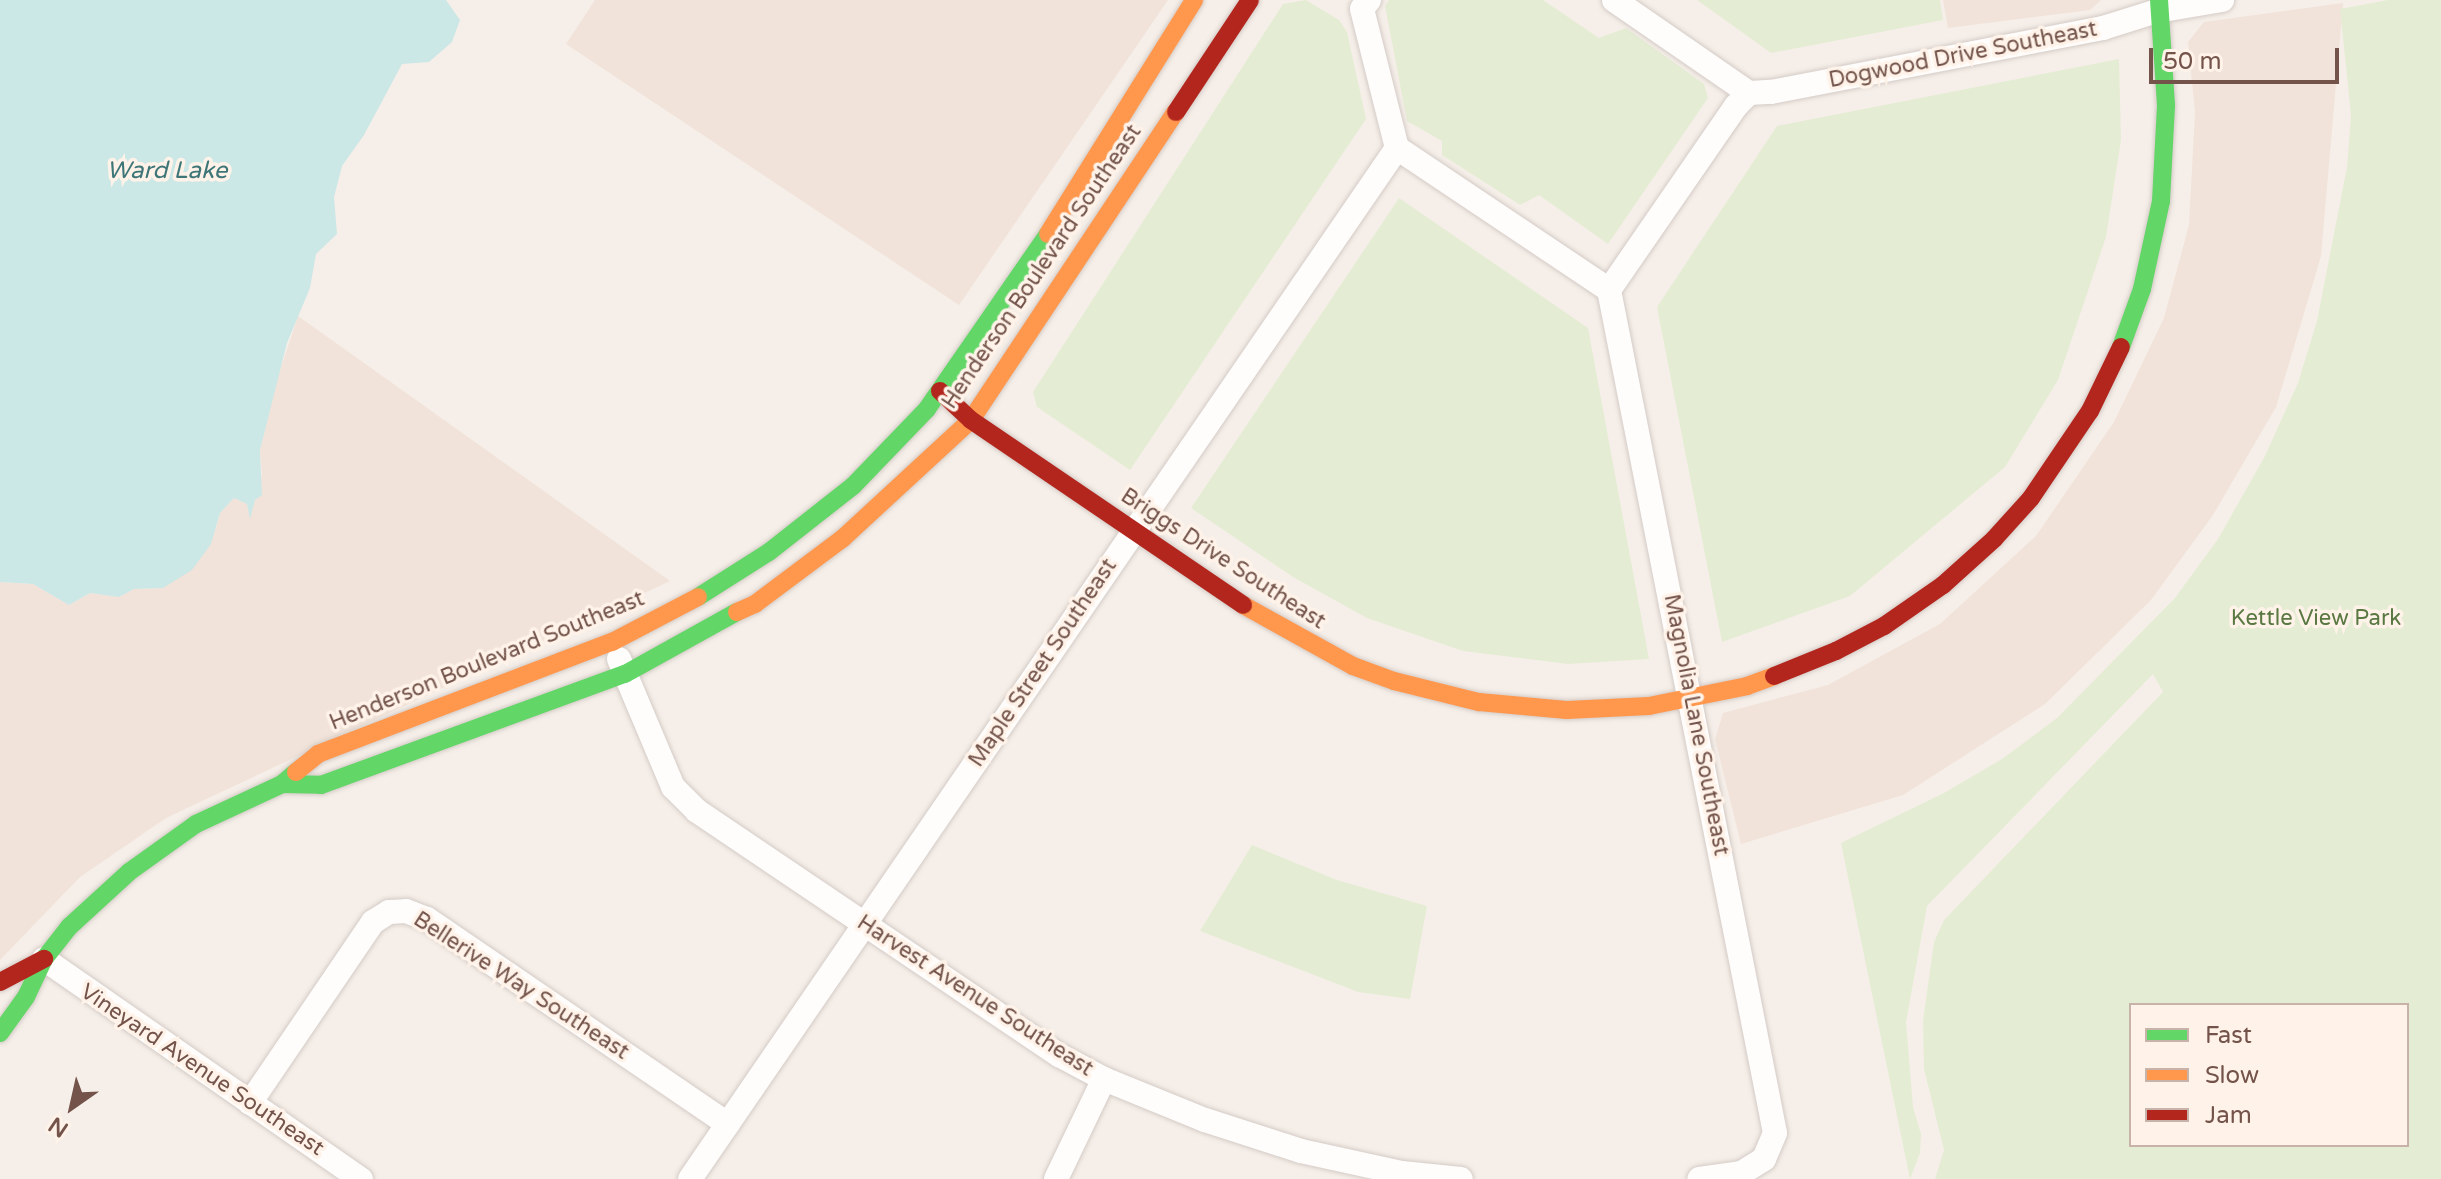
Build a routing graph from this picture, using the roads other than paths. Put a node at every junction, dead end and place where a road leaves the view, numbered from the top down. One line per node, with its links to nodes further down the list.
1 (1194, 0): 10 (main road, Henderson Boulevard Southeast)
2 (1250, 0): 11 (main road, Henderson Boulevard Southeast)
3 (1614, 0): 7 (street)
4 (2222, 0): 6 (street, Dogwood Drive Southeast)
5 (1360, 3): 8 (street)
6 (2155, 4): 7 (street, Dogwood Drive Southeast); 15 (main road, Briggs Drive Southeast)
7 (1749, 93): 9 (street)
8 (1397, 148): 9 (street); 12 (street, Maple Street Southeast)
9 (1609, 290): 15 (street, Magnolia Lane Southeast)
10 (940, 391): 11 (main road, Briggs Drive Southeast); 13 (main road, Henderson Boulevard Southeast)
11 (971, 420): 12 (main road, Briggs Drive Southeast); 14 (main road, Henderson Boulevard Southeast)
12 (1133, 529): 15 (main road, Briggs Drive Southeast); 17 (street, Maple Street Southeast)
13 (612, 642): 14 (street, Harvest Avenue Southeast); 16 (main road, Henderson Boulevard Southeast)
14 (625, 674): 16 (main road, Henderson Boulevard Southeast); 17 (street, Harvest Avenue Southeast)
15 (1689, 699): 28 (street, Magnolia Lane Southeast)
16 (282, 784): 18 (main road, Henderson Boulevard Southeast)
17 (865, 924): 21 (street, Harvest Avenue Southeast); 23 (street, Maple Street Southeast)
18 (44, 959): 19 (main road, Henderson Boulevard Southeast); 20 (main road, Henderson Boulevard Southeast); 22 (street, Vineyard Avenue Southeast)
19 (0, 982)
20 (0, 1033)
21 (1104, 1079): 26 (street); 27 (street, Harvest Avenue Southeast)
22 (250, 1103): 23 (street, Bellerive Way Southeast); 24 (street, Vineyard Avenue Southeast)
23 (728, 1124): 25 (street, Maple Street Southeast)
24 (361, 1179)
25 (690, 1179)
26 (1056, 1179)
27 (1461, 1179)
28 (1699, 1179)

